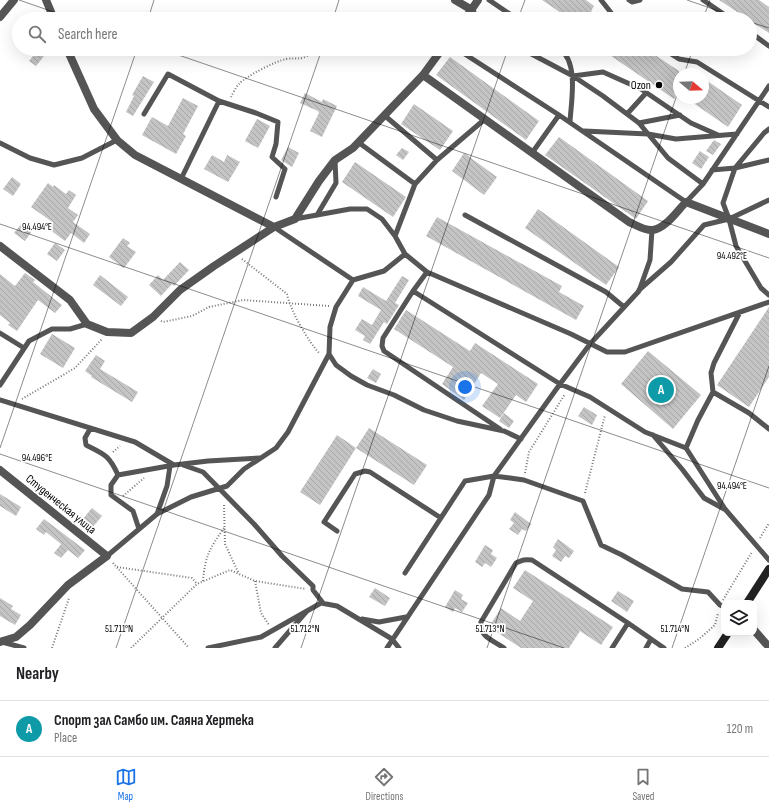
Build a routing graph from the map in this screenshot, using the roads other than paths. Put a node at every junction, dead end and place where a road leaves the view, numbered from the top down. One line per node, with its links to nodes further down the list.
1 (14, 0): 15 (street)
2 (46, 0): 11 (street)
3 (455, 0): 10 (street)
4 (478, 0): 10 (street)
5 (489, 0): 12 (lane)
6 (601, 0): 13 (lane)
7 (629, 0): 8 (lane)
8 (640, 0)
9 (703, 0): 14 (lane)
10 (472, 10)
11 (51, 12)
12 (507, 12)
13 (610, 12)
14 (721, 12)
15 (0, 17)
16 (757, 37): 17 (lane)
17 (769, 46)
18 (71, 56): 44 (street)
19 (437, 56): 24 (street)
20 (468, 56): 34 (lane)
21 (535, 56): 25 (lane)
22 (566, 56): 25 (lane)
23 (674, 56): 29 (lane)
24 (422, 75): 33 (street); 36 (street)
25 (573, 76): 27 (lane); 32 (lane); 37 (lane)
26 (769, 87): 29 (lane)
27 (646, 93): 32 (lane); 35 (lane)
28 (219, 101): 31 (lane); 53 (lane); 56 (lane)
29 (759, 101): 30 (lane); 42 (lane)
30 (769, 107)
31 (144, 114)
32 (627, 114): 38 (lane)
33 (384, 115): 46 (street); 49 (lane)
34 (559, 115): 37 (lane); 47 (lane)
35 (680, 115): 38 (lane); 43 (lane)
36 (485, 119): 47 (street); 49 (lane)
37 (570, 122): 40 (lane)
38 (639, 123): 41 (lane)
39 (769, 129): 51 (lane)
40 (583, 131): 41 (lane); 58 (lane)
41 (648, 134): 43 (lane); 55 (lane)
42 (737, 134): 43 (lane); 52 (lane)
43 (718, 135)
44 (117, 140): 45 (lane); 53 (street)
45 (0, 142)
46 (358, 142): 48 (street); 54 (lane)
47 (532, 153): 64 (street)
48 (335, 160): 59 (lane); 61 (street)
49 (437, 160): 54 (lane)
50 (769, 160): 51 (lane)
51 (735, 168): 52 (lane); 62 (lane)
52 (712, 170): 55 (lane)
53 (181, 179): 63 (street)
54 (415, 184): 66 (lane)
55 (703, 184): 58 (lane)
56 (276, 197)
57 (769, 200): 62 (lane)
58 (686, 202): 62 (street); 64 (street)
59 (317, 215): 61 (lane); 66 (lane)
60 (465, 215): 75 (lane)
61 (295, 219): 63 (street)
62 (729, 219): 65 (street); 72 (lane); 73 (lane)
63 (274, 227): 70 (lane); 77 (street)
64 (652, 230): 72 (lane)
65 (769, 234)
66 (395, 236): 68 (lane)
67 (0, 246): 77 (street)
68 (405, 254): 69 (lane); 70 (lane)
69 (427, 272): 71 (lane); 79 (lane)
70 (353, 280): 81 (lane)
71 (413, 291): 82 (lane); 88 (lane)
72 (639, 291): 75 (lane)
73 (769, 295)
74 (769, 302): 76 (lane)
75 (624, 307): 79 (lane)
76 (740, 312): 79 (lane); 84 (lane)
77 (87, 324): 80 (lane)
78 (0, 333): 80 (lane)
79 (590, 344): 82 (lane)
80 (24, 348): 83 (lane)
81 (329, 354): 88 (lane); 92 (lane)
82 (560, 384): 89 (lane); 90 (lane)
83 (0, 385)
84 (713, 392): 87 (lane); 91 (lane)
85 (0, 400): 86 (lane)
86 (90, 429): 94 (lane); 96 (lane)
87 (769, 429)
88 (504, 431): 90 (lane)
89 (652, 435): 91 (lane); 99 (lane)
90 (521, 439): 97 (lane)
91 (686, 448): 99 (lane)
92 (261, 458): 93 (lane); 98 (lane)
93 (180, 464): 94 (lane); 98 (lane)
94 (172, 466): 96 (lane); 100 (lane)
95 (0, 470): 104 (street, Студенческая улица)
96 (118, 475): 102 (lane)
97 (494, 476): 101 (lane); 110 (lane); 112 (lane)
98 (220, 488): 100 (lane); 109 (lane)
99 (725, 509): 105 (lane)
100 (158, 514): 102 (lane)
101 (441, 518): 103 (lane); 107 (lane)
102 (140, 529): 104 (lane)
103 (338, 532)
104 (107, 556): 119 (street)
105 (769, 560)
106 (769, 569): 108 (main road)
107 (405, 573)
108 (749, 600)
109 (323, 603): 111 (lane); 113 (lane)
110 (721, 605)
111 (308, 609): 122 (lane); 123 (lane)
112 (406, 617): 113 (lane); 117 (lane)
113 (357, 618): 117 (lane)
114 (628, 623): 118 (lane); 126 (lane); 127 (lane)
115 (757, 633): 120 (street)
116 (726, 636): 130 (main road)
117 (392, 639): 124 (lane); 125 (lane)
118 (651, 639): 128 (lane); 129 (lane)
119 (0, 641): 121 (lane)
120 (769, 647)
121 (24, 648)
122 (208, 648)
123 (275, 648)
124 (387, 648)
125 (399, 648)
126 (504, 648)
127 (612, 648)
128 (646, 648)
129 (664, 648)
130 (718, 648)

